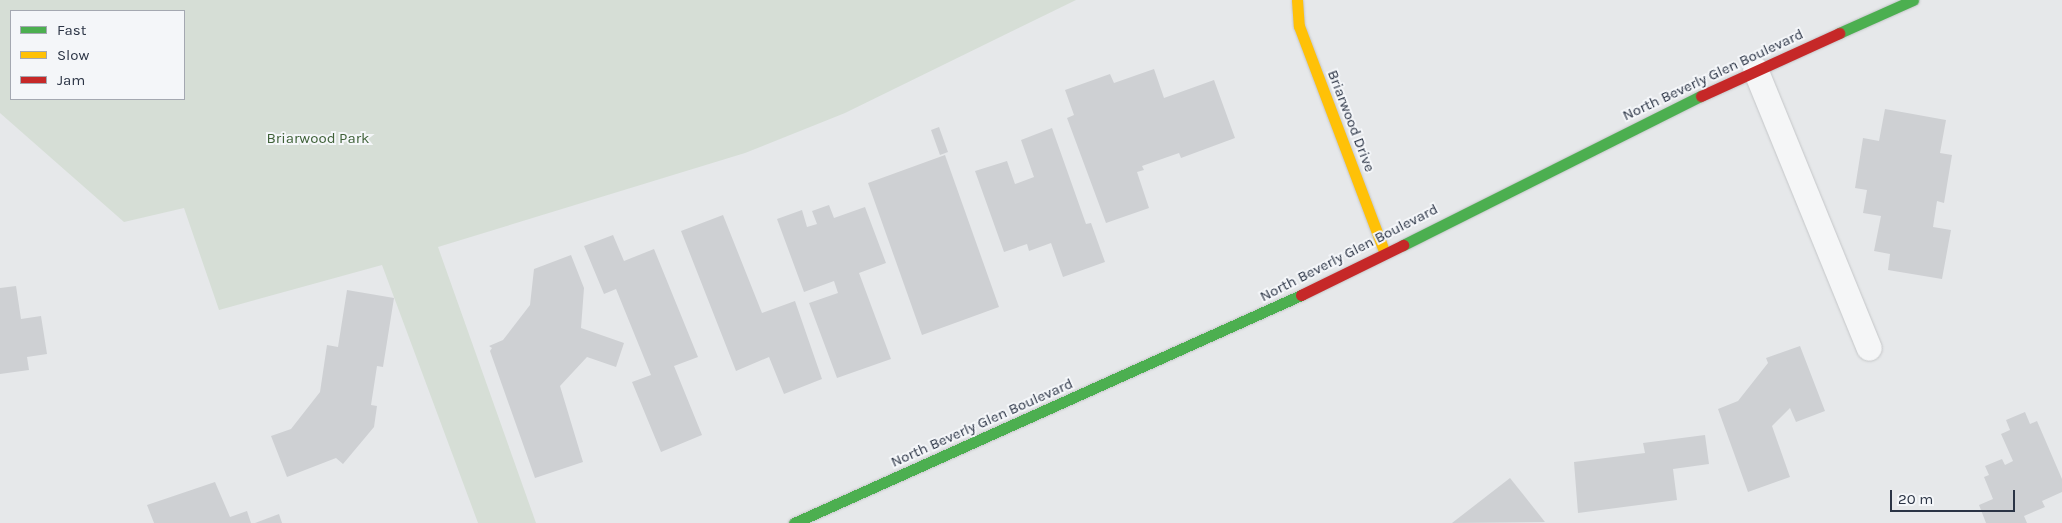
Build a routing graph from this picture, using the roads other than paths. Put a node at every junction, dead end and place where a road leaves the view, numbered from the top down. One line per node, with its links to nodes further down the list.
1 (1297, 0): 4 (main road, Briarwood Drive)
2 (1913, 0): 3 (main road, North Beverly Glen Boulevard)
3 (1755, 69): 4 (main road, North Beverly Glen Boulevard); 5 (lane)
4 (1384, 251): 6 (main road, North Beverly Glen Boulevard)
5 (1869, 348)
6 (794, 523)

